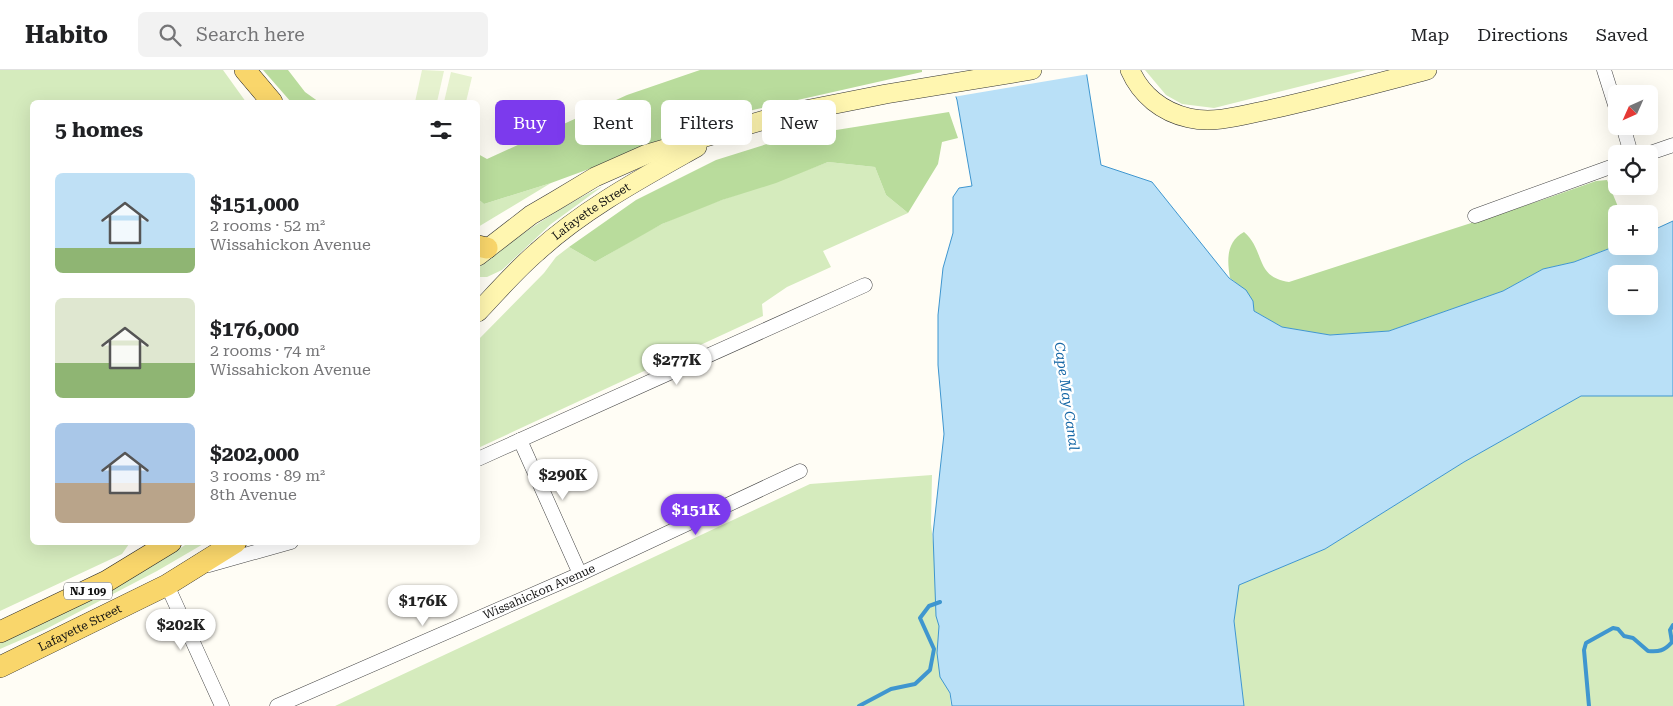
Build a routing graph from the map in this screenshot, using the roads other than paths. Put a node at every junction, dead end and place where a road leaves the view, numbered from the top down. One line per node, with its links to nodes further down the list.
1 (245, 70): 7 (main road)
2 (1032, 70): 8 (main road, Lafayette Street)
3 (1130, 70): 4 (main road)
4 (1427, 70)
5 (1604, 70): 6 (street)
6 (1609, 85)
7 (270, 100)
8 (752, 123)
9 (678, 145): 15 (main road, Lafayette Street)
10 (699, 145): 17 (main road, Lafayette Street)
11 (1673, 145): 12 (street)
12 (1658, 150)
13 (1608, 168): 14 (street)
14 (1474, 216)
15 (481, 250)
16 (865, 285): 18 (street)
17 (480, 310)
18 (520, 440): 19 (street); 25 (street)
19 (480, 458)
20 (800, 471): 25 (street, Wissahickon Avenue)
21 (166, 545): 27 (main road, NJ 109)
22 (232, 545): 24 (main road, Lafayette Street / NJ 109)
23 (280, 545): 24 (street)
24 (199, 567): 26 (main road, Lafayette Street / NJ 109)
25 (580, 574): 30 (street, Wissahickon Avenue)
26 (167, 585): 28 (main road, Lafayette Street / NJ 109); 29 (street)
27 (0, 632)
28 (0, 667)
29 (222, 706)
30 (277, 706)

